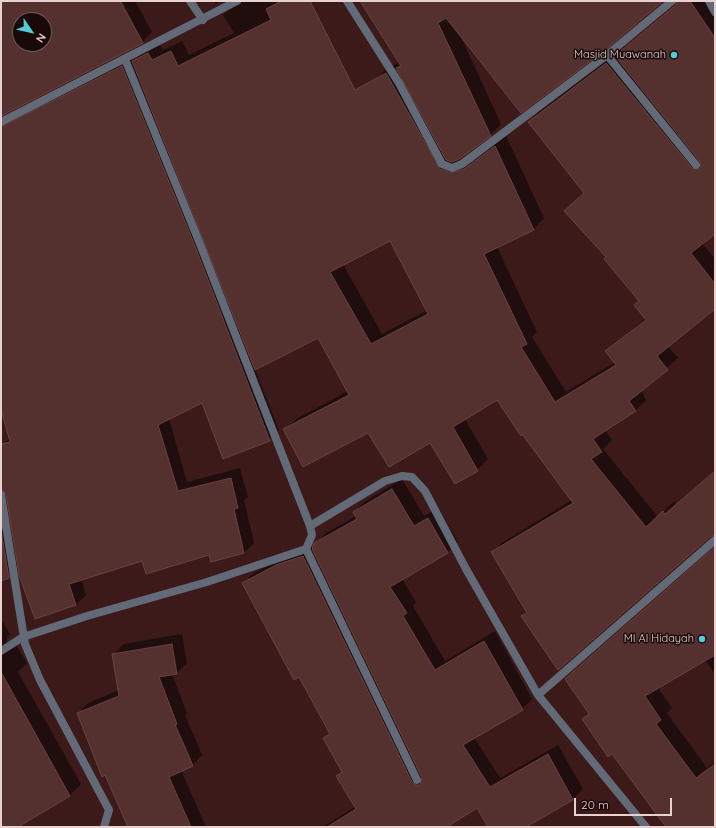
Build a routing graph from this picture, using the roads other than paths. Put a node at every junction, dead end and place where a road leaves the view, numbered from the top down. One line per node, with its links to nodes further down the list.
1 (190, 1): 7 (street)
2 (237, 1): 7 (street)
3 (346, 1): 8 (street)
4 (672, 1): 8 (street)
5 (709, 1): 6 (street)
6 (715, 12)
7 (203, 20): 9 (street)
8 (607, 55): 11 (street)
9 (125, 59): 10 (street); 13 (street)
10 (1, 122)
11 (696, 165)
12 (1, 495): 16 (street)
13 (310, 526): 15 (street); 18 (street)
14 (715, 540): 18 (street)
15 (306, 549): 16 (street); 19 (street)
16 (23, 637): 17 (street); 20 (street)
17 (1, 651)
18 (538, 695): 21 (street)
19 (417, 780)
20 (104, 827)
21 (646, 827)

